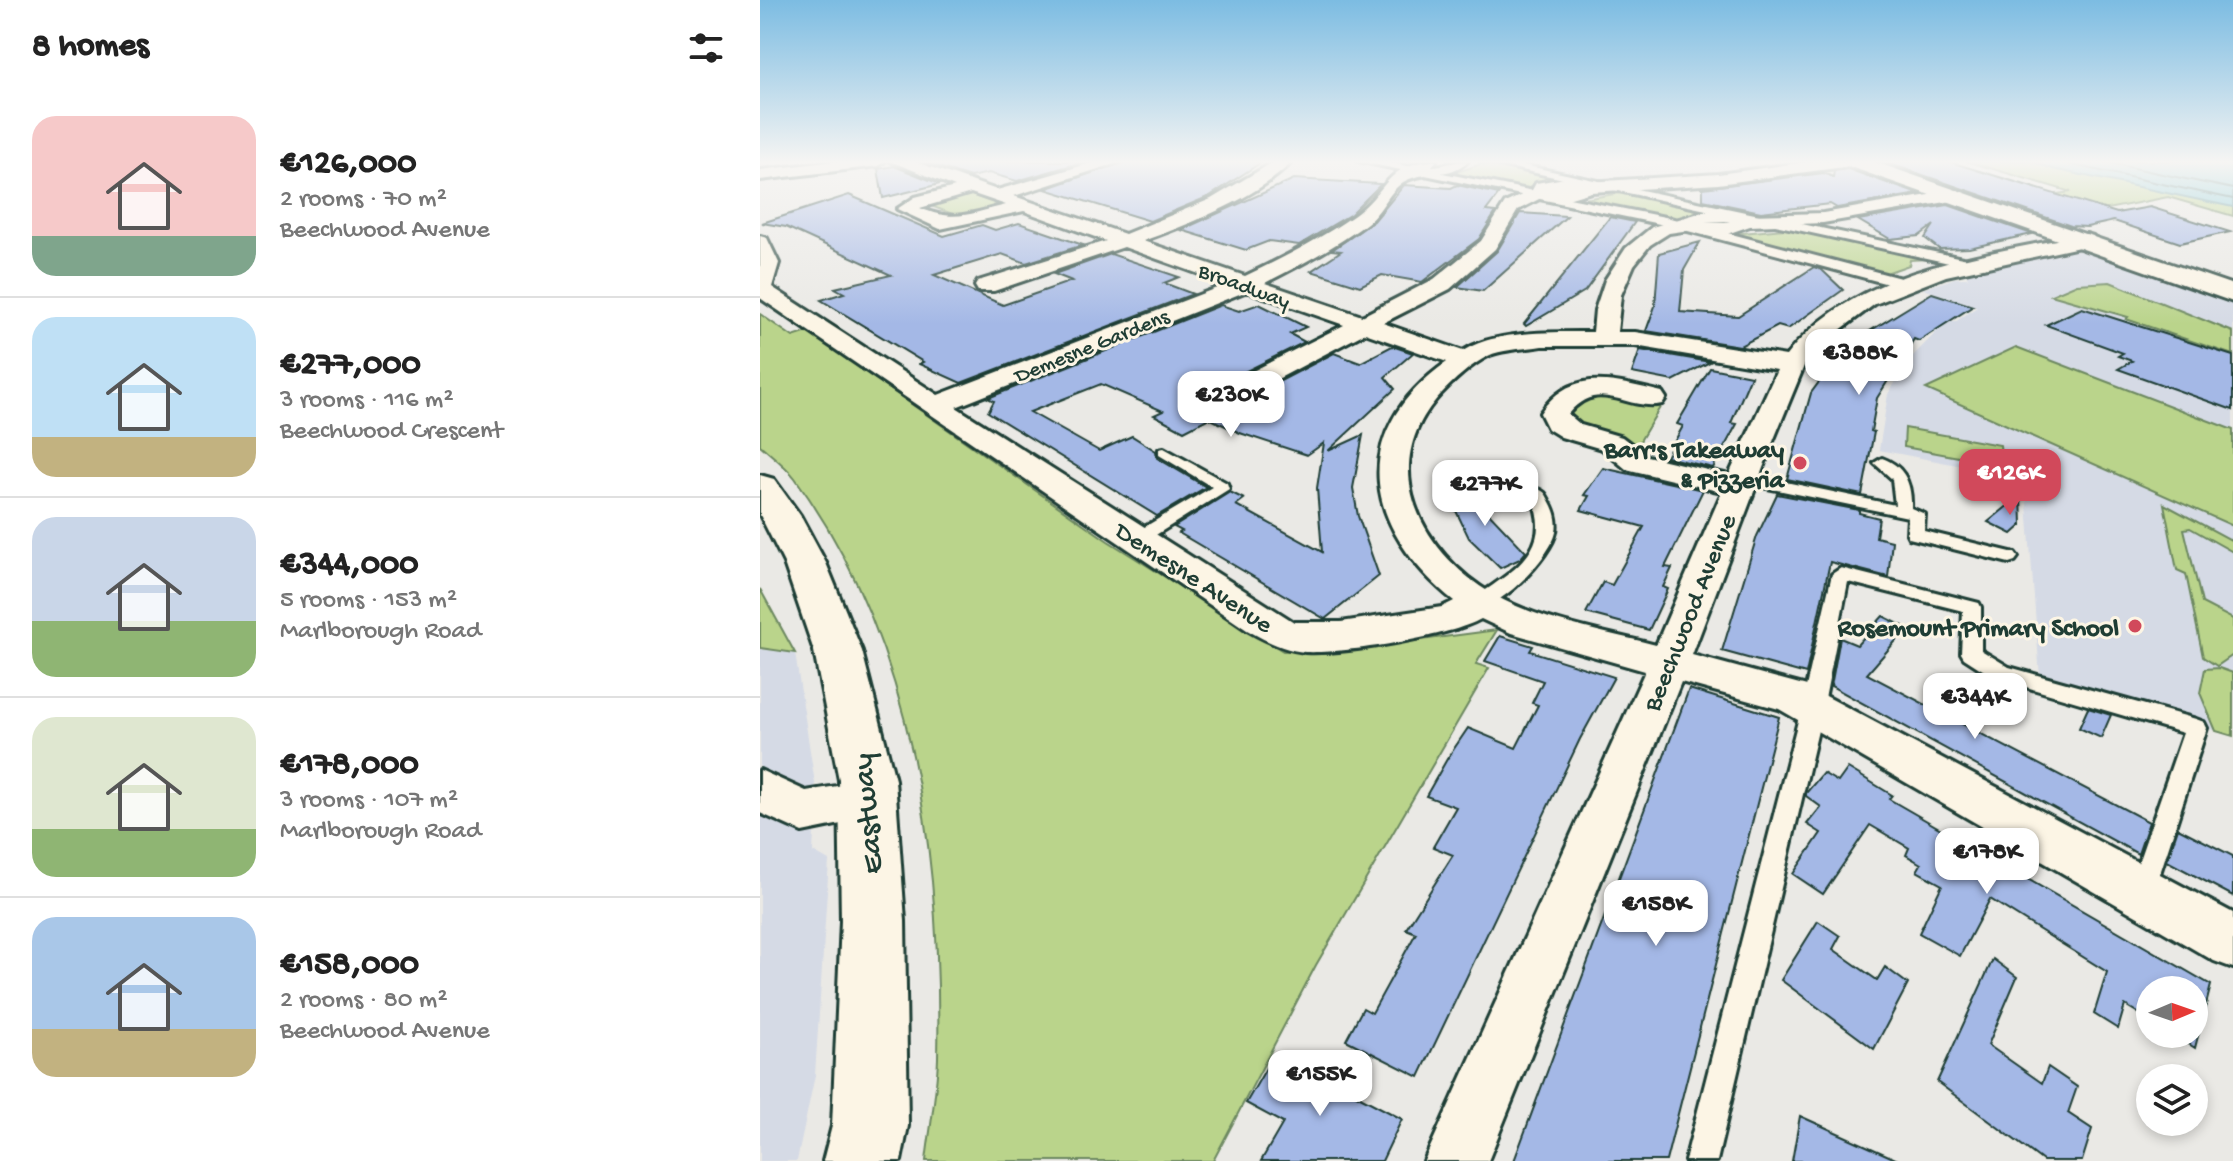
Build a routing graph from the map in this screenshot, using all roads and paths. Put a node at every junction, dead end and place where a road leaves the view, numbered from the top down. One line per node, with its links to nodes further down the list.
1 (921, 215): 2 (street)
2 (986, 215)
3 (1051, 215): 13 (street, Broadway)
4 (1191, 215): 13 (street)
5 (1366, 215): 17 (street, Demesne Gardens)
6 (1506, 215): 21 (street)
7 (1638, 215): 12 (street)
8 (1741, 215): 11 (street)
9 (1830, 215): 11 (street)
10 (2015, 215): 14 (street)
11 (1771, 221): 12 (street); 16 (street)
12 (1685, 225): 18 (street); 22 (street)
13 (1122, 240): 17 (street, Broadway); 19 (street)
14 (2086, 240): 16 (street, Beechwood Avenue); 20 (street)
15 (760, 242): 27 (street, Demesne Avenue)
16 (1972, 264): 18 (street, Beechwood Avenue)
17 (1245, 284): 21 (street, Broadway); 27 (street, Demesne Gardens)
18 (1907, 284): 24 (street, Beechwood Avenue)
19 (986, 286)
20 (2233, 294)
21 (1364, 326): 23 (street, Broadway); 25 (street)
22 (1606, 338): 23 (street); 24 (street)
23 (1465, 360): 36 (street)
24 (1792, 365): 30 (street, Beechwood Avenue)
25 (1240, 388)
26 (1652, 398): 30 (street)
27 (937, 405): 34 (street, Demesne Avenue)
28 (1164, 452): 34 (lane)
29 (1882, 463): 33 (lane)
30 (1741, 483): 33 (lane); 37 (street, Beechwood Avenue)
31 (760, 487): 40 (street, Eastway)
32 (1538, 494): 36 (lane)
33 (1903, 511): 35 (lane)
34 (1137, 539): 36 (street, Demesne Avenue)
35 (2009, 557)
36 (1480, 603): 37 (street)
37 (1669, 662): 38 (street); 44 (street, Beechwood Avenue)
38 (1812, 709): 41 (street); 41 (lane); 45 (lane)
39 (760, 790): 40 (street)
40 (868, 801): 43 (street, Eastway)
41 (2141, 892): 42 (street)
42 (2233, 942)
43 (862, 1161)
44 (1456, 1161)
45 (1701, 1161)

